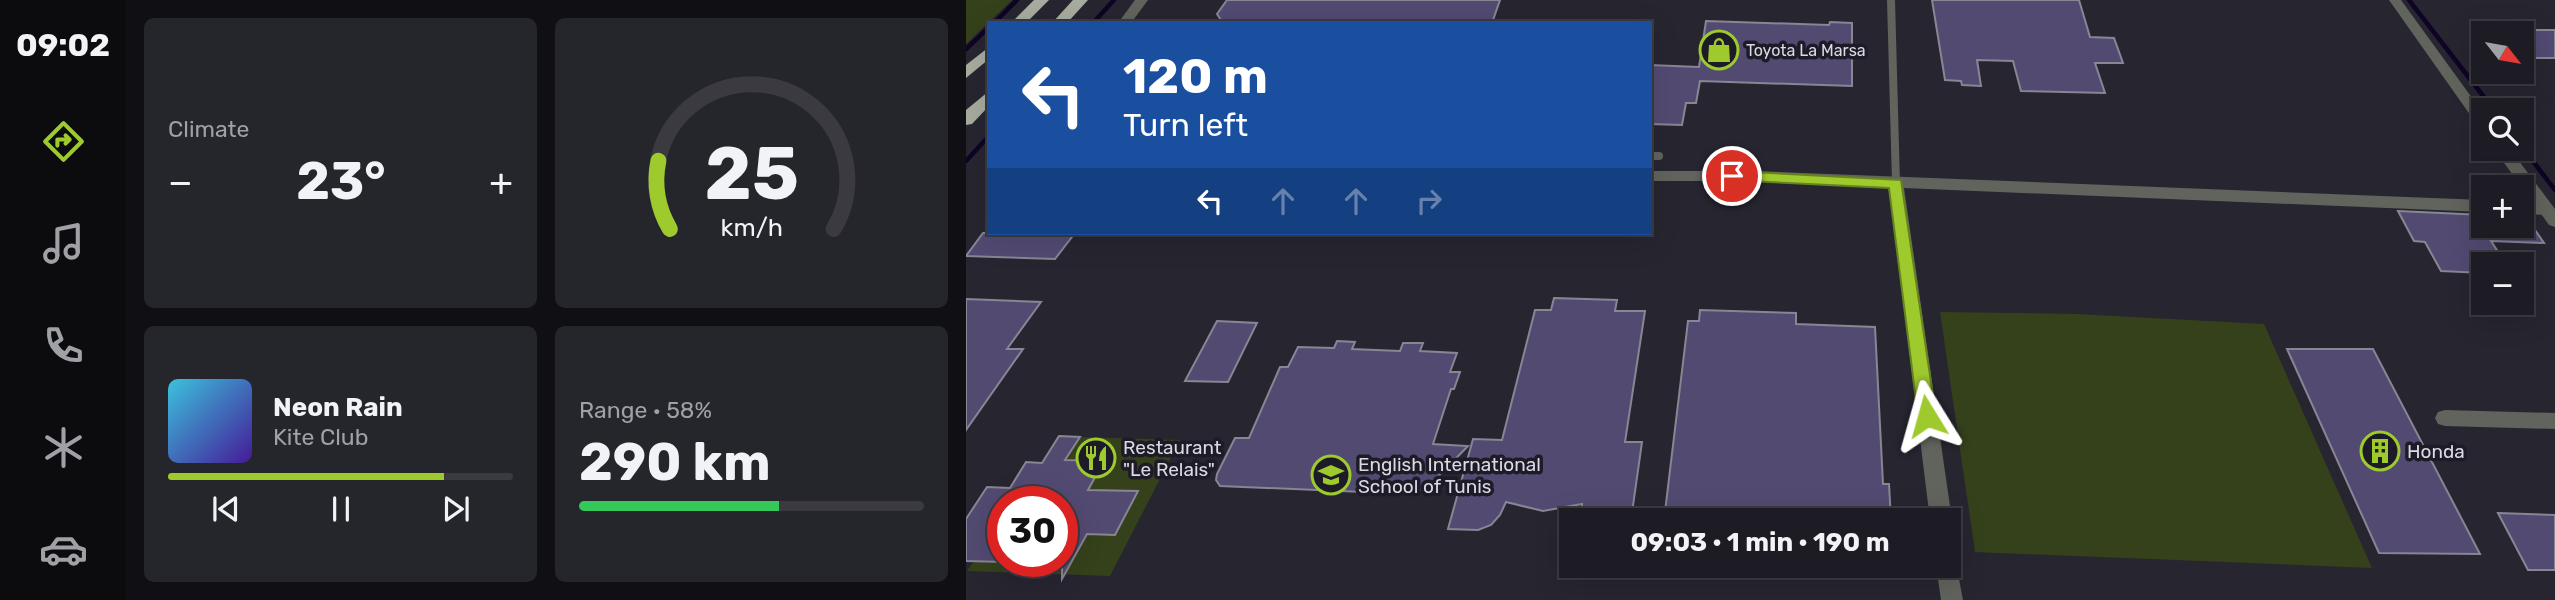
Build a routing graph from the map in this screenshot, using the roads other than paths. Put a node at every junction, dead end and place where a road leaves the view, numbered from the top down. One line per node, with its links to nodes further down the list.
1 (1042, 0): 6 (highway)
2 (1081, 0): 7 (highway)
3 (1142, 0): 8 (street)
4 (1891, 0): 16 (lane)
5 (2395, 0): 12 (street)
6 (1020, 21)
7 (1061, 21)
8 (1126, 21)
9 (987, 53): 10 (highway)
10 (966, 73)
11 (987, 98): 13 (highway)
12 (2471, 106)
13 (966, 120)
14 (2511, 161): 18 (street)
15 (1652, 176): 16 (street)
16 (1896, 183): 17 (street); 21 (street)
17 (2471, 206)
18 (2551, 215)
19 (2445, 418): 20 (street)
20 (2555, 421)
21 (1939, 508)
22 (1949, 578): 23 (street)
23 (1952, 600)

